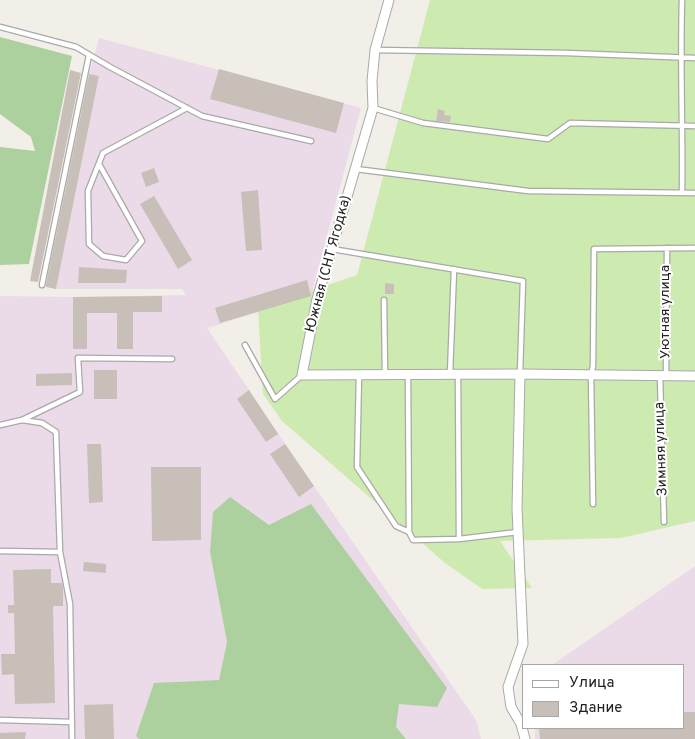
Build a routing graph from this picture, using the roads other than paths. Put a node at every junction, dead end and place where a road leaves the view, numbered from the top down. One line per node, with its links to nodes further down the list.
1 (389, 0): 4 (street, Южная (СНТ Ягодка))
2 (682, 0): 6 (lane)
3 (0, 27): 5 (lane)
4 (375, 50): 6 (lane); 9 (street, Южная (СНТ Ягодка))
5 (89, 55): 8 (lane); 21 (lane)
6 (680, 58): 7 (lane); 10 (lane)
7 (695, 58)
8 (187, 108): 12 (lane); 13 (lane)
9 (373, 108): 10 (lane); 14 (street, Южная (СНТ Ягодка))
10 (683, 126): 11 (lane); 15 (lane)
11 (695, 126)
12 (311, 141)
13 (99, 164): 13 (lane)
14 (356, 169): 15 (lane); 19 (street, Южная (СНТ Ягодка))
15 (682, 192): 16 (lane)
16 (695, 192)
17 (667, 248): 18 (lane); 31 (lane); 32 (lane, Уютная улица)
18 (695, 248)
19 (332, 249): 20 (lane); 30 (street, Южная (СНТ Ягодка))
20 (454, 269): 28 (lane); 29 (lane)
21 (42, 285)
22 (384, 300): 26 (lane)
23 (245, 345): 30 (lane)
24 (172, 358): 34 (lane)
25 (359, 374): 26 (street); 30 (street); 38 (lane)
26 (385, 374): 27 (street)
27 (408, 374): 28 (street); 38 (lane)
28 (454, 374): 29 (street); 40 (lane)
29 (520, 374): 31 (street); 39 (street)
30 (302, 375)
31 (591, 375): 32 (street); 36 (lane)
32 (663, 376): 33 (street); 37 (lane, Зимняя улица)
33 (695, 376)
34 (22, 420): 35 (lane); 42 (lane)
35 (0, 425)
36 (593, 504)
37 (664, 522)
38 (409, 532): 40 (lane)
39 (518, 532): 40 (lane); 45 (street)
40 (459, 539)
41 (0, 552): 42 (lane)
42 (60, 552): 44 (lane)
43 (0, 720): 44 (lane)
44 (72, 722): 46 (lane)
45 (522, 728)
46 (72, 739)

